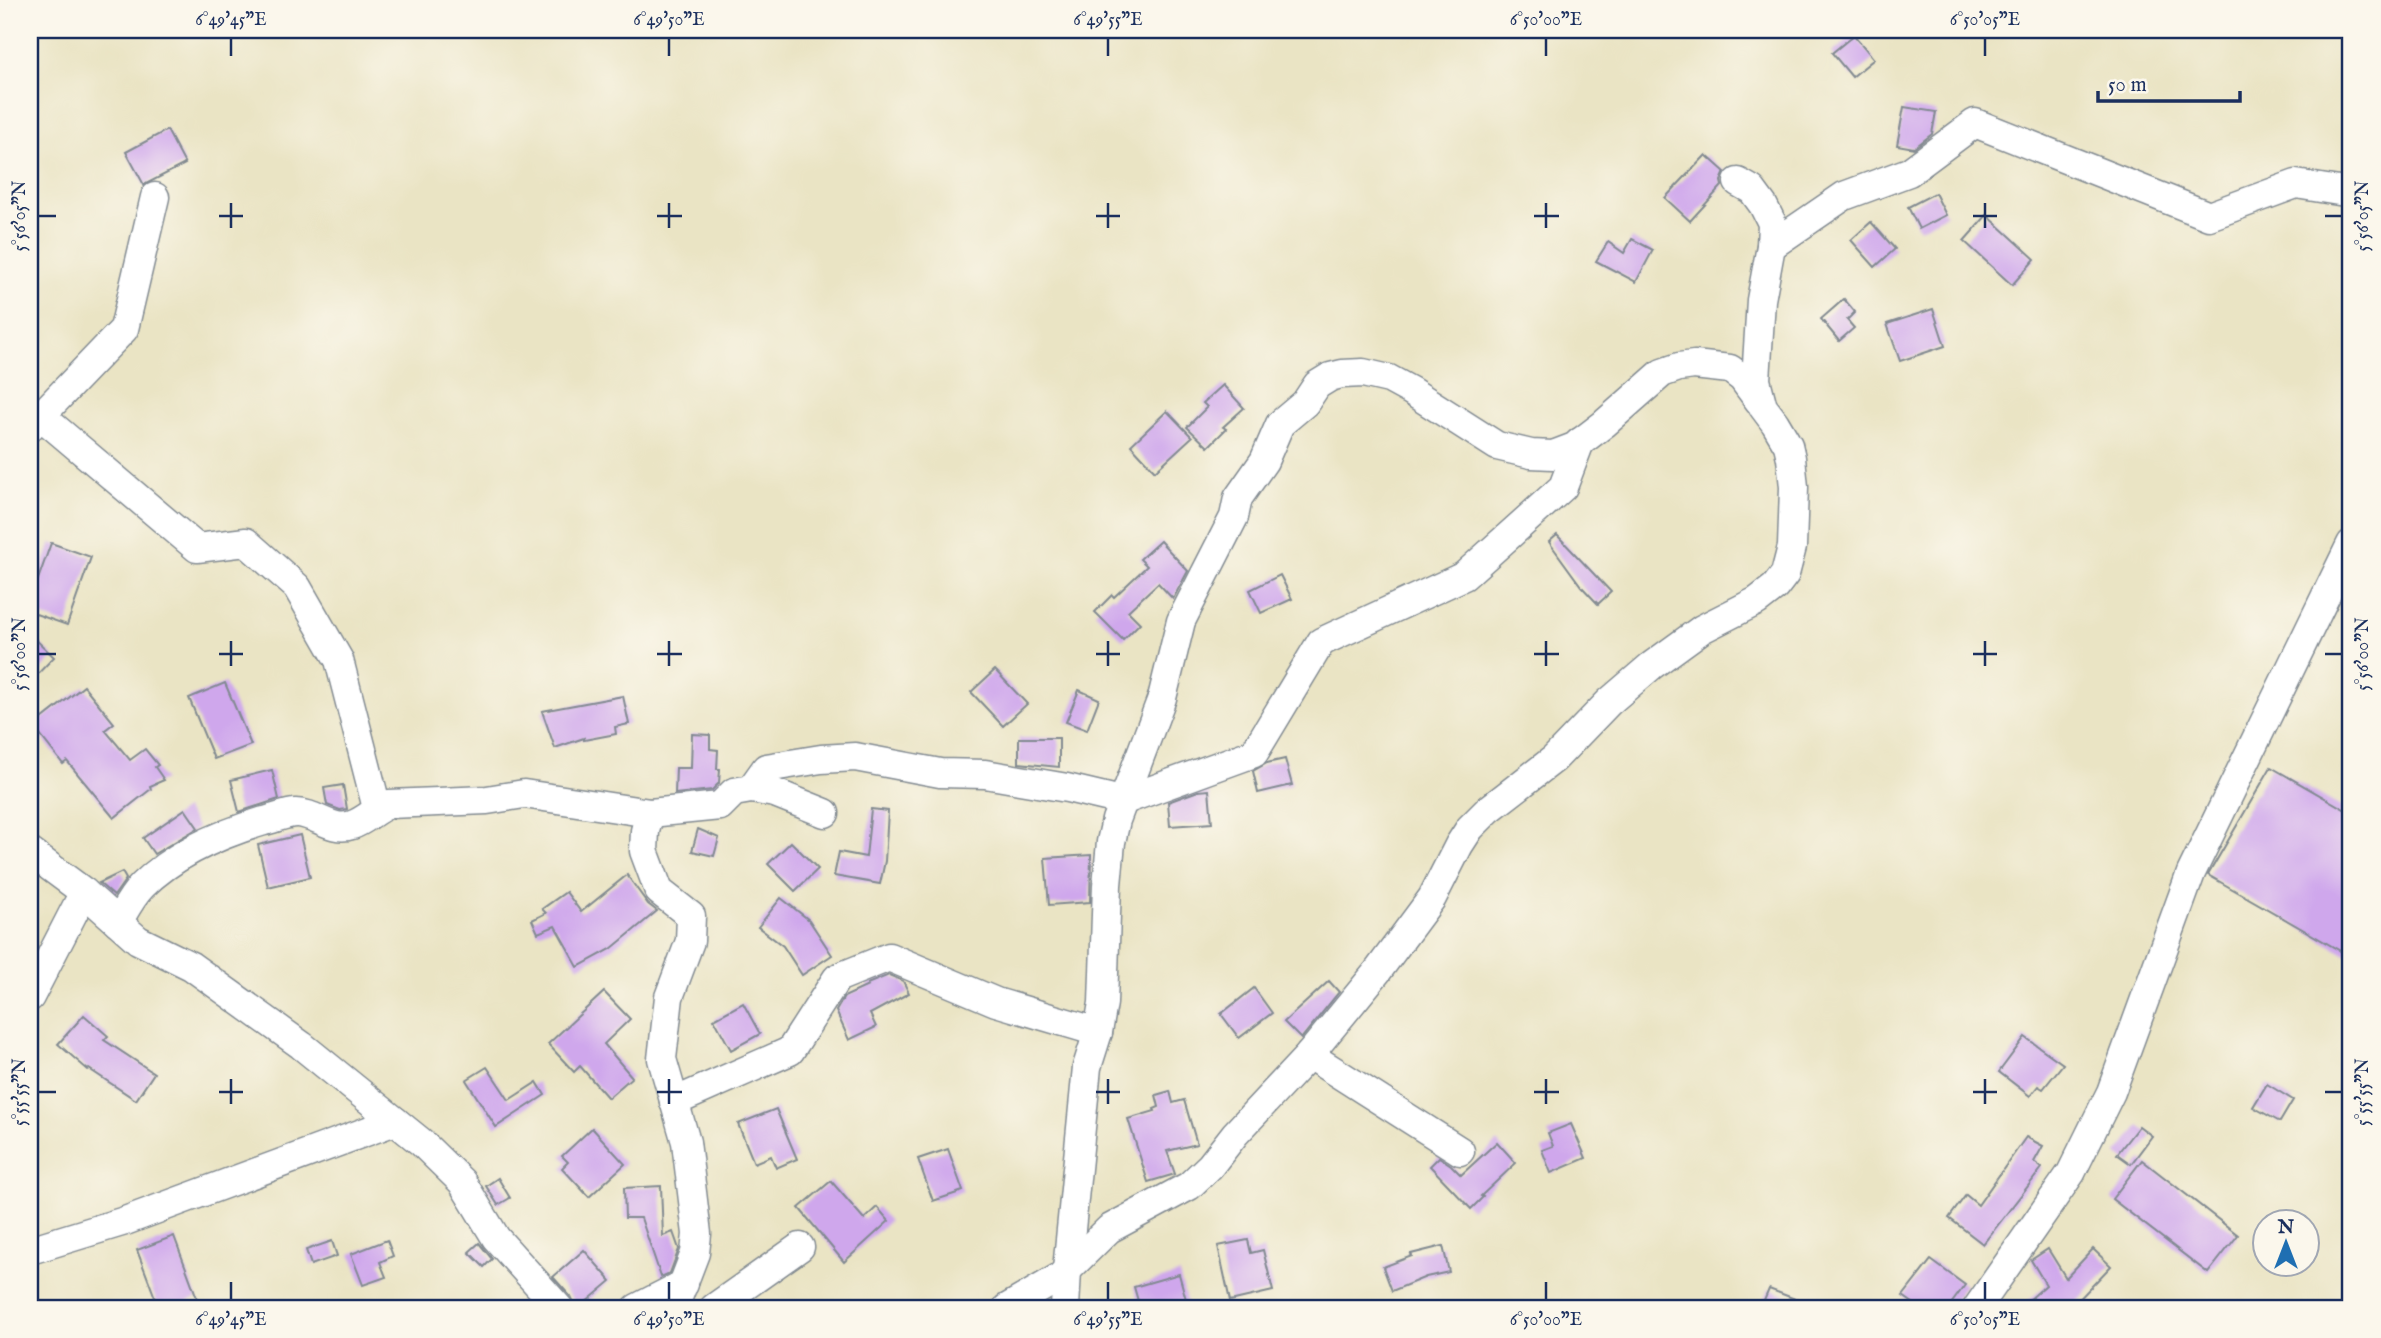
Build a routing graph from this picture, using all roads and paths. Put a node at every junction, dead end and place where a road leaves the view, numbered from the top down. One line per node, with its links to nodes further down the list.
1 (1738, 182): 4 (street)
2 (2351, 193): 4 (street)
3 (155, 197): 6 (street)
4 (1771, 246): 5 (street)
5 (1763, 407): 7 (street); 19 (street)
6 (35, 421): 11 (street)
7 (1580, 442): 10 (street); 10 (street)
8 (2351, 544): 32 (street)
9 (751, 789): 10 (street); 12 (street); 13 (street)
10 (1122, 801): 18 (street)
11 (377, 808): 12 (street); 16 (street)
12 (650, 813): 20 (street)
13 (825, 813)
14 (30, 852): 15 (street)
15 (84, 892): 16 (street); 17 (street)
16 (118, 922): 21 (street)
17 (30, 997)
18 (1098, 1032): 20 (street); 25 (street)
19 (1309, 1055): 22 (street); 25 (street)
20 (674, 1102): 26 (street)
21 (395, 1121): 24 (street); 27 (street)
22 (1461, 1152)
23 (800, 1247): 29 (street)
24 (30, 1250)
25 (1067, 1270): 30 (street); 31 (street)
26 (679, 1296): 28 (street)
27 (559, 1308)
28 (637, 1308)
29 (714, 1308)
30 (1007, 1308)
31 (1065, 1308)
32 (1977, 1308)

